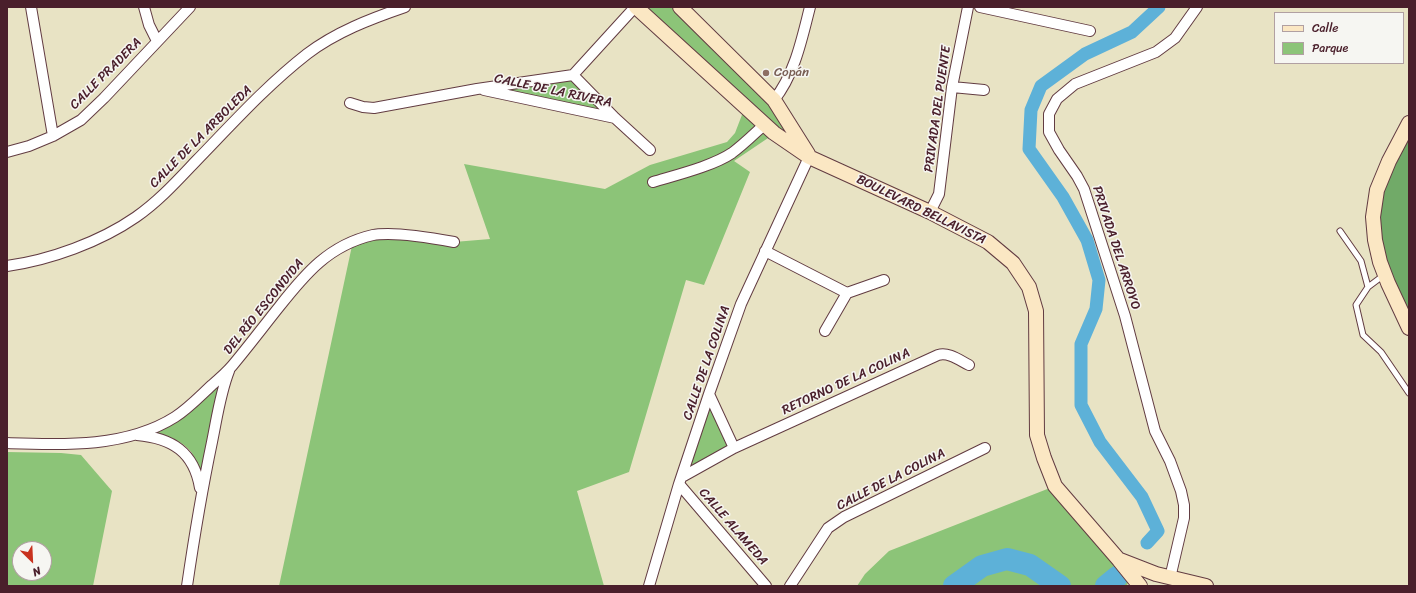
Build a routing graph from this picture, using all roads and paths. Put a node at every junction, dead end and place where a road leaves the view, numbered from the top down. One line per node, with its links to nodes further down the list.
1 (31, 7): 22 (street)
2 (144, 7): 12 (street)
3 (190, 7): 12 (street, CALLE PRADERA)
4 (404, 7): 32 (street, CALLE DE LA ARBOLEDA)
5 (635, 7): 13 (street, CALLE DE LA RIVERA); 20 (main road, BOULEVARD BELLAVISTA)
6 (680, 7): 17 (main road)
7 (810, 7): 17 (street)
8 (968, 7): 14 (street, PRIVADA DEL PUENTE)
9 (980, 7): 11 (street)
10 (1197, 7): 50 (street, PRIVADA DEL ARROYO)
11 (1090, 31)
12 (157, 41): 22 (street, CALLE PRADERA)
13 (573, 75): 15 (street, CALLE DE LA RIVERA); 19 (street, CALLE DE LA RIVERA)
14 (952, 87): 16 (street); 28 (street, PRIVADA DEL PUENTE)
15 (477, 89): 18 (street, CALLE DE LA RIVERA); 19 (street, CALLE DE LA RIVERA)
16 (984, 90)
17 (774, 100): 26 (main road)
18 (350, 103)
19 (615, 118): 24 (street)
20 (764, 125): 26 (main road, BOULEVARD BELLAVISTA); 27 (street)
21 (1408, 125): 23 (main road); 33 (main road)
22 (53, 136): 25 (street, CALLE PRADERA)
23 (1409, 141)
24 (650, 150)
25 (7, 152)
26 (809, 156): 28 (main road, BOULEVARD BELLAVISTA); 31 (street, CALLE DE LA COLINA)
27 (654, 182)
28 (930, 212): 49 (main road, BOULEVARD BELLAVISTA)
29 (1340, 231): 35 (lane)
30 (454, 242): 40 (street, DEL RÍO ESCONDIDA)
31 (766, 251): 36 (street); 42 (street, CALLE DE LA COLINA)
32 (7, 266)
33 (1384, 275): 35 (lane); 37 (main road)
34 (884, 280): 36 (street)
35 (1368, 287): 41 (lane)
36 (847, 293): 38 (street)
37 (1409, 328)
38 (825, 331)
39 (969, 365): 45 (street, RETORNO DE LA COLINA)
40 (231, 368): 43 (street); 48 (street)
41 (1409, 393)
42 (709, 394): 45 (street); 47 (street, CALLE DE LA COLINA)
43 (134, 435): 44 (street); 48 (street)
44 (7, 442)
45 (734, 448): 47 (street, RETORNO DE LA COLINA)
46 (985, 448): 54 (street, CALLE DE LA COLINA)
47 (681, 480): 52 (street, CALLE DE LA COLINA); 53 (street, CALLE ALAMEDA)
48 (201, 496): 51 (street)
49 (1123, 562): 50 (main road, BOULEVARD BELLAVISTA); 55 (main road, BOULEVARD BELLAVISTA)
50 (1170, 578): 56 (main road, BOULEVARD BELLAVISTA)
51 (187, 586)
52 (648, 586)
53 (766, 586)
54 (790, 586)
55 (1140, 586)
56 (1206, 586)

